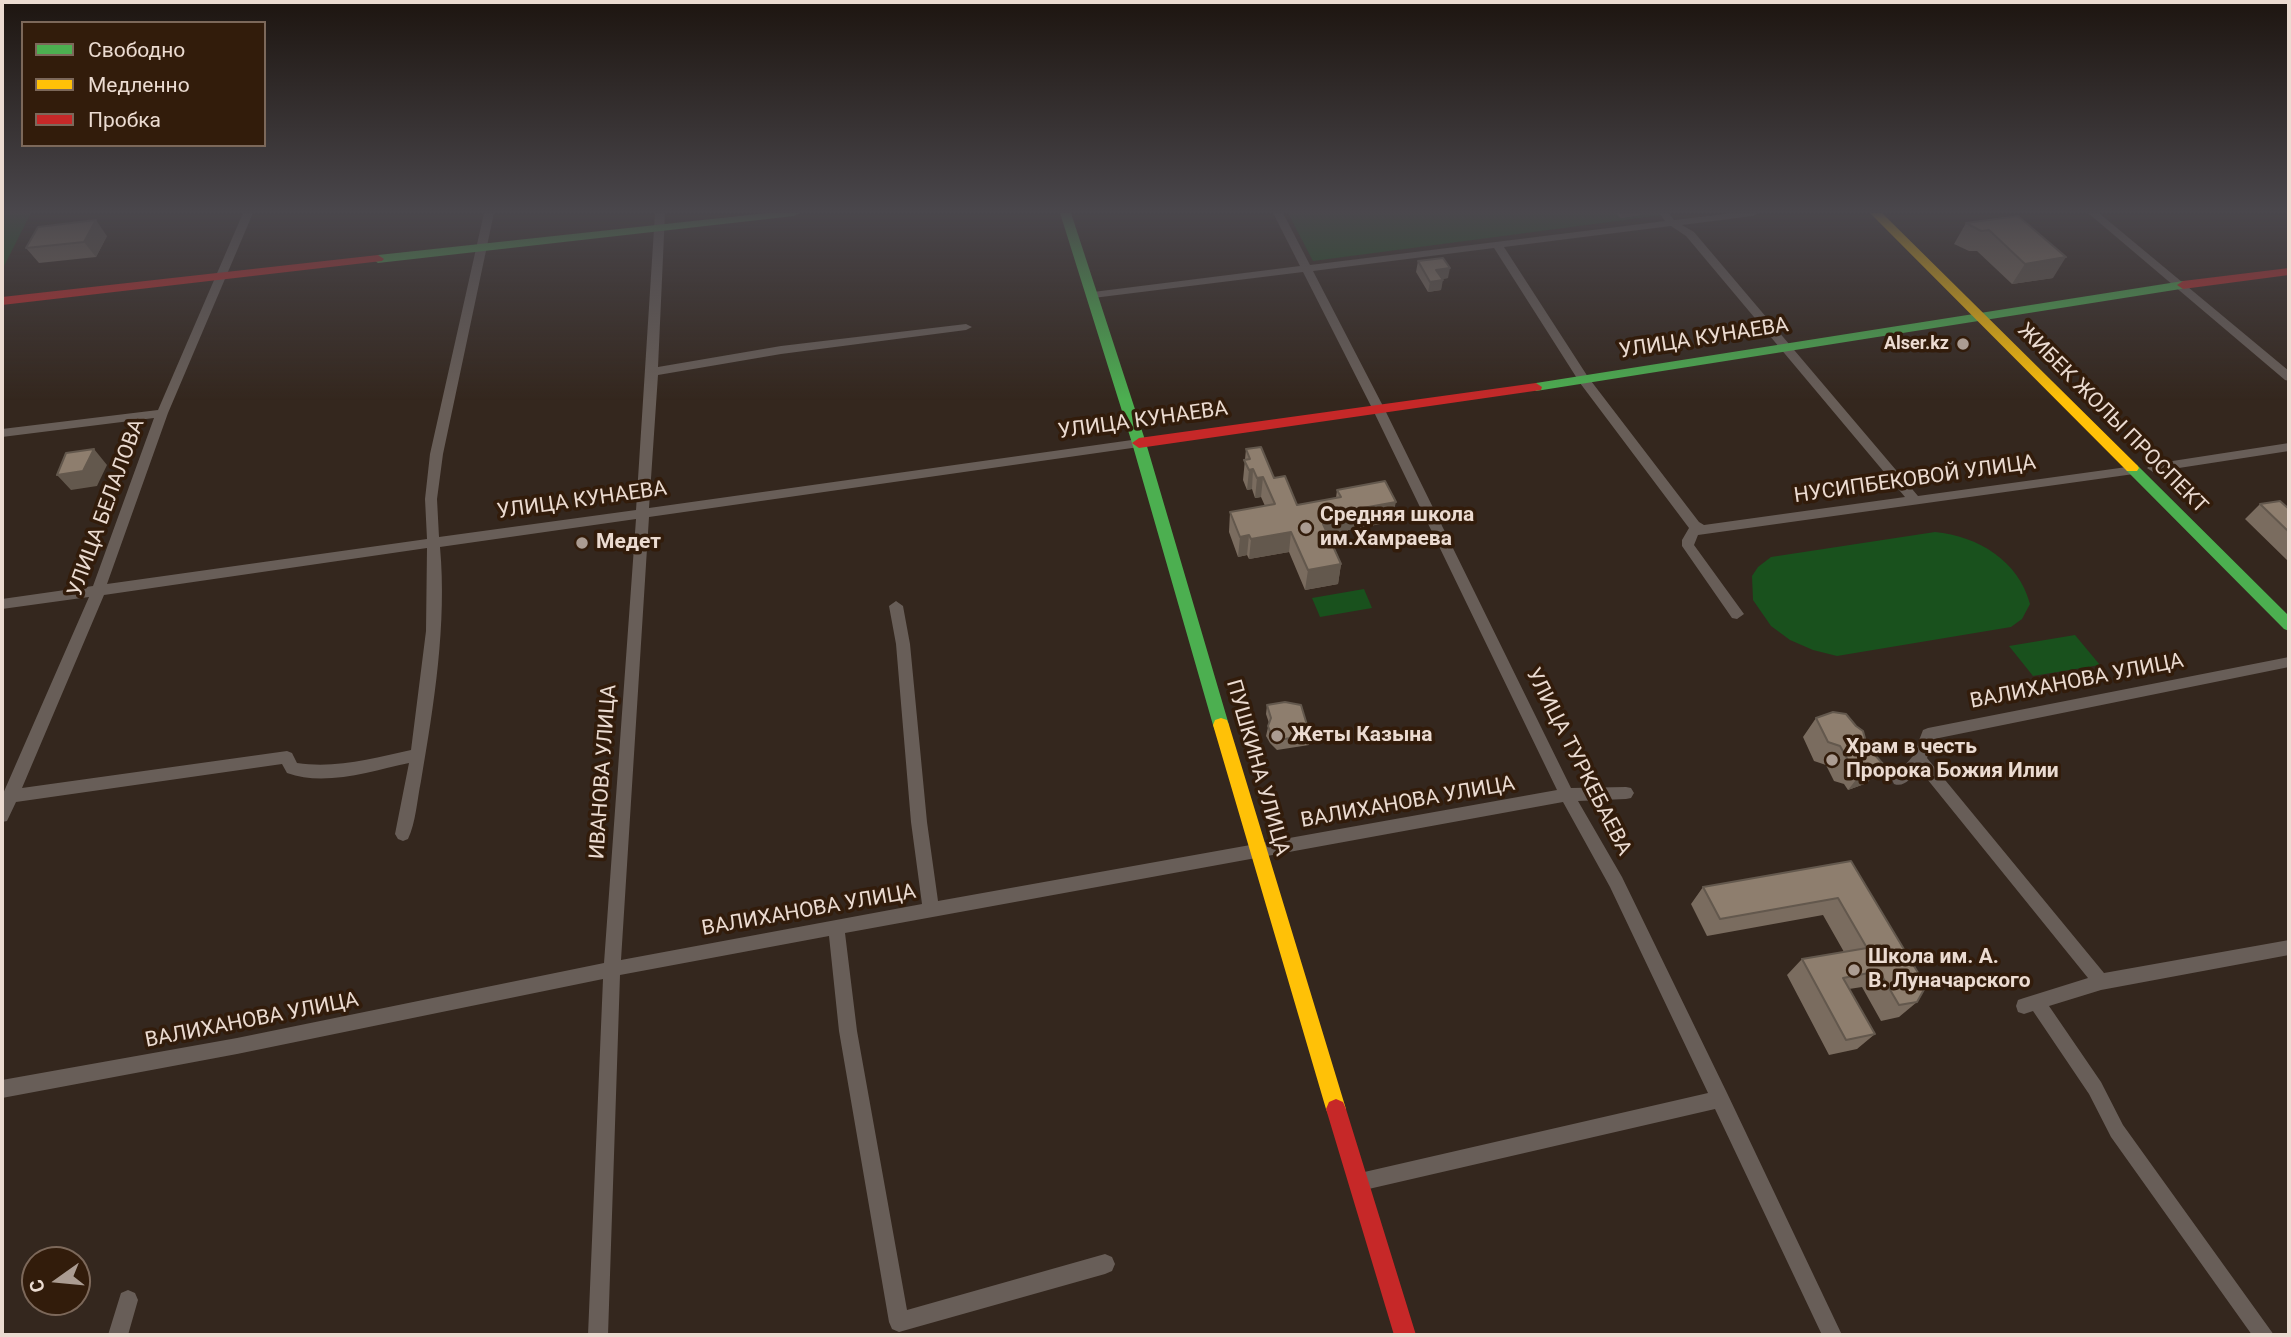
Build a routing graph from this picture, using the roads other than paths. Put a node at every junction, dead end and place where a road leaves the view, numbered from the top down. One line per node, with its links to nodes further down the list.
1 (233, 275): 13 (main road)
2 (476, 275): 33 (street)
3 (656, 275): 20 (street, ИВАНОВА УЛИЦА)
4 (1086, 275): 15 (main road, ПУШКИНА УЛИЦА)
5 (1254, 275): 15 (street)
6 (1309, 275): 23 (street, УЛИЦА ТУРКЕБАЕВА)
7 (1517, 275): 22 (street)
8 (1726, 275): 19 (street)
9 (1945, 275): 17 (main road, ЖИБЕК ЖОЛЫ ПРОСПЕКТ)
10 (1952, 275): 17 (main road, ЖИБЕК ЖОЛЫ ПРОСПЕКТ)
11 (2168, 275): 14 (street)
12 (2255, 275): 14 (main road, УЛИЦА КУНАЕВА)
13 (218, 277): 16 (main road); 24 (street, УЛИЦА БЕЛАЛОВА)
14 (2180, 285): 17 (main road, УЛИЦА КУНАЕВА); 21 (street)
15 (1093, 295): 26 (main road, ПУШКИНА УЛИЦА)
16 (2, 301)
17 (1990, 316): 19 (main road, УЛИЦА КУНАЕВА); 28 (main road, ЖИБЕК ЖОЛЫ ПРОСПЕКТ); 29 (main road, ЖИБЕК ЖОЛЫ ПРОСПЕКТ)
18 (966, 327): 20 (street)
19 (1788, 347): 22 (main road, УЛИЦА КУНАЕВА); 30 (street)
20 (652, 372): 31 (street, ИВАНОВА УЛИЦА)
21 (2289, 377)
22 (1584, 380): 23 (main road, УЛИЦА КУНАЕВА); 32 (street)
23 (1378, 408): 26 (main road, УЛИЦА КУНАЕВА); 45 (street, УЛИЦА ТУРКЕБАЕВА)
24 (162, 413): 25 (street); 34 (street, УЛИЦА БЕЛАЛОВА)
25 (2, 433)
26 (1139, 443): 31 (street, УЛИЦА КУНАЕВА); 49 (main road, ПУШКИНА УЛИЦА)
27 (2289, 447): 28 (street)
28 (2153, 468): 35 (main road, ЖИБЕК ЖОЛЫ ПРОСПЕКТ)
29 (2134, 470): 30 (street, НУСИПБЕКОВОЙ УЛИЦА); 39 (main road, ЖИБЕК ЖОЛЫ ПРОСПЕКТ)
30 (1914, 499): 32 (street, НУСИПБЕКОВОЙ УЛИЦА)
31 (641, 514): 33 (street, УЛИЦА КУНАЕВА); 53 (street, ИВАНОВА УЛИЦА)
32 (1696, 528): 38 (street)
33 (433, 544): 34 (street, УЛИЦА КУНАЕВА); 41 (street)
34 (99, 592): 36 (street, УЛИЦА КУНАЕВА); 46 (street, УЛИЦА БЕЛАЛОВА)
35 (2289, 602)
36 (2, 604)
37 (896, 606): 50 (street)
38 (1737, 614)
39 (2289, 625)
40 (2289, 662): 42 (street, ВАЛИХАНОВА УЛИЦА)
41 (417, 755): 46 (street); 48 (street)
42 (1919, 759): 43 (street, ВАЛИХАНОВА УЛИЦА); 54 (street)
43 (1899, 780)
44 (1626, 793): 45 (street, ВАЛИХАНОВА УЛИЦА)
45 (1567, 795): 49 (street, ВАЛИХАНОВА УЛИЦА); 56 (street, УЛИЦА ТУРКЕБАЕВА)
46 (10, 796): 47 (street, УЛИЦА БЕЛАЛОВА)
47 (2, 816)
48 (403, 834)
49 (1258, 852): 50 (street, ВАЛИХАНОВА УЛИЦА); 57 (main road, ПУШКИНА УЛИЦА)
50 (931, 910): 51 (street, ВАЛИХАНОВА УЛИЦА)
51 (836, 928): 53 (street, ВАЛИХАНОВА УЛИЦА); 58 (street)
52 (2289, 947): 54 (street)
53 (612, 969): 55 (street, ВАЛИХАНОВА УЛИЦА); 61 (street, ИВАНОВА УЛИЦА)
54 (2101, 982): 64 (street)
55 (2, 1089)
56 (1721, 1099): 57 (street); 63 (street, УЛИЦА ТУРКЕБАЕВА)
57 (1360, 1182): 62 (main road, ПУШКИНА УЛИЦА)
58 (1105, 1264)
59 (128, 1300): 60 (street)
60 (118, 1335)
61 (598, 1335)
62 (1405, 1335)
63 (1832, 1335)
64 (2264, 1335)

